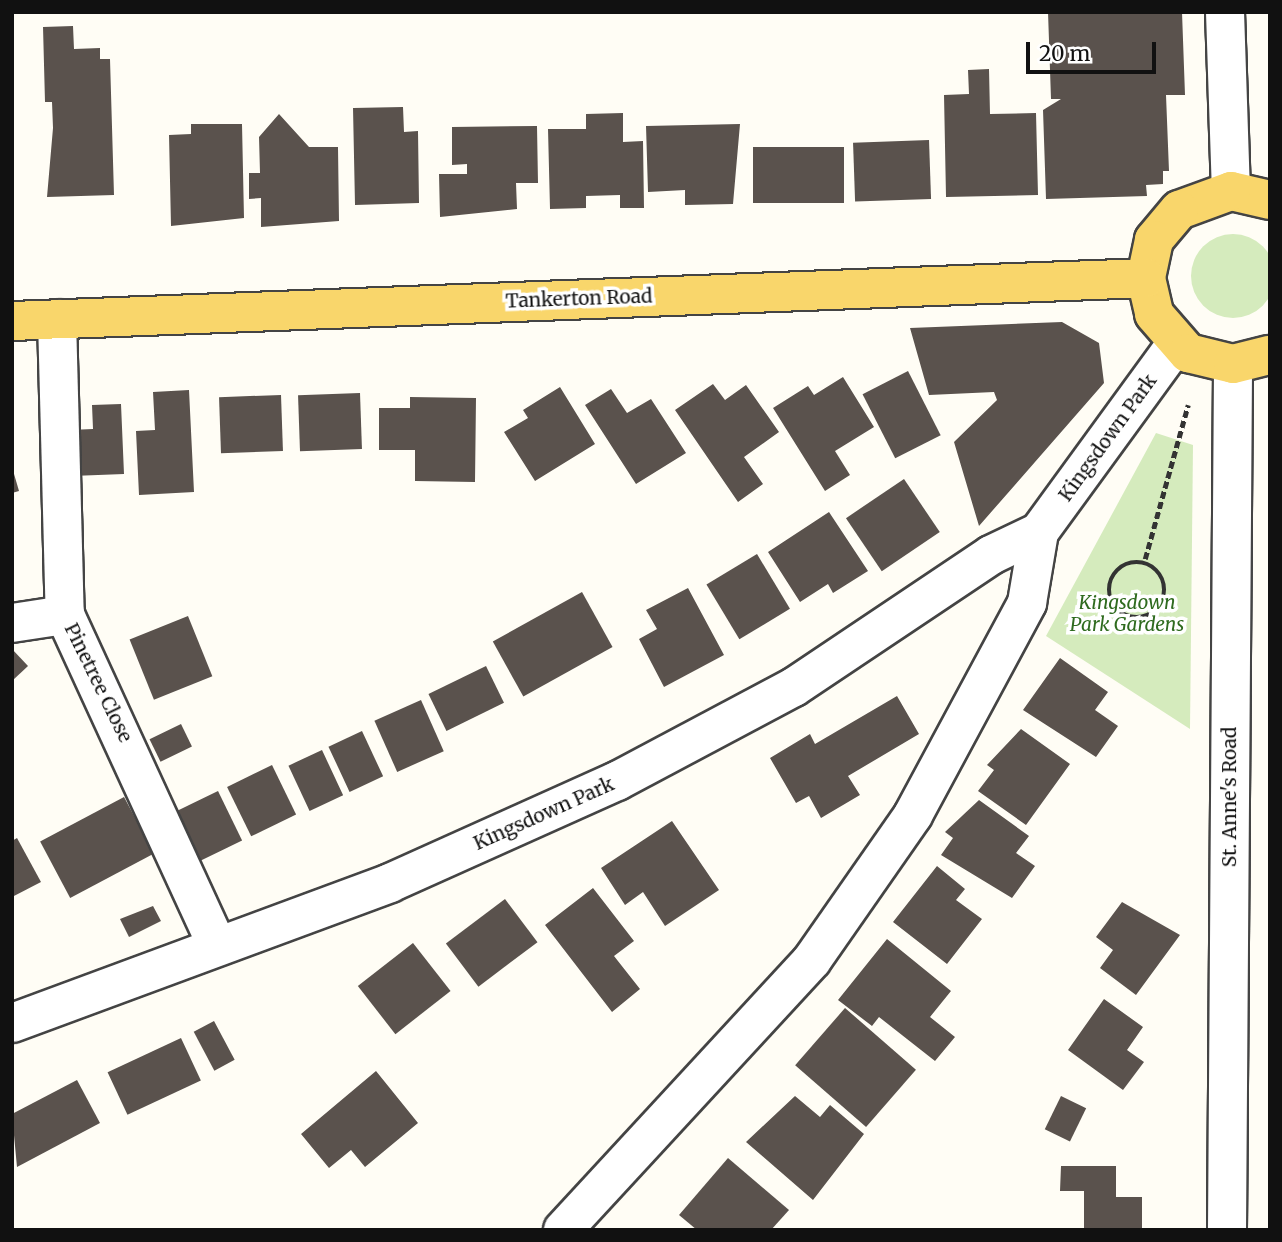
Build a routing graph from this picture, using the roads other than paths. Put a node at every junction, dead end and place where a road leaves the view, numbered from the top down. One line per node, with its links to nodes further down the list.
1 (1225, 12): 2 (street)
2 (1231, 191): 3 (main road); 4 (main road)
3 (1270, 200)
4 (1146, 278): 5 (main road, Tankerton Road); 7 (main road)
5 (57, 319): 6 (main road, Tankerton Road); 10 (street, Pinetree Close)
6 (12, 321)
7 (1203, 355): 8 (main road); 9 (street, Kingsdown Park); 15 (street, St. Anne's Road)
8 (1270, 355)
9 (1039, 531): 12 (street, Kingsdown Park); 14 (street, Kingsdown Park)
10 (65, 615): 11 (street); 12 (street, Pinetree Close)
11 (12, 623)
12 (217, 945): 13 (street, Kingsdown Park)
13 (12, 1023)
14 (563, 1230)
15 (1227, 1230)

